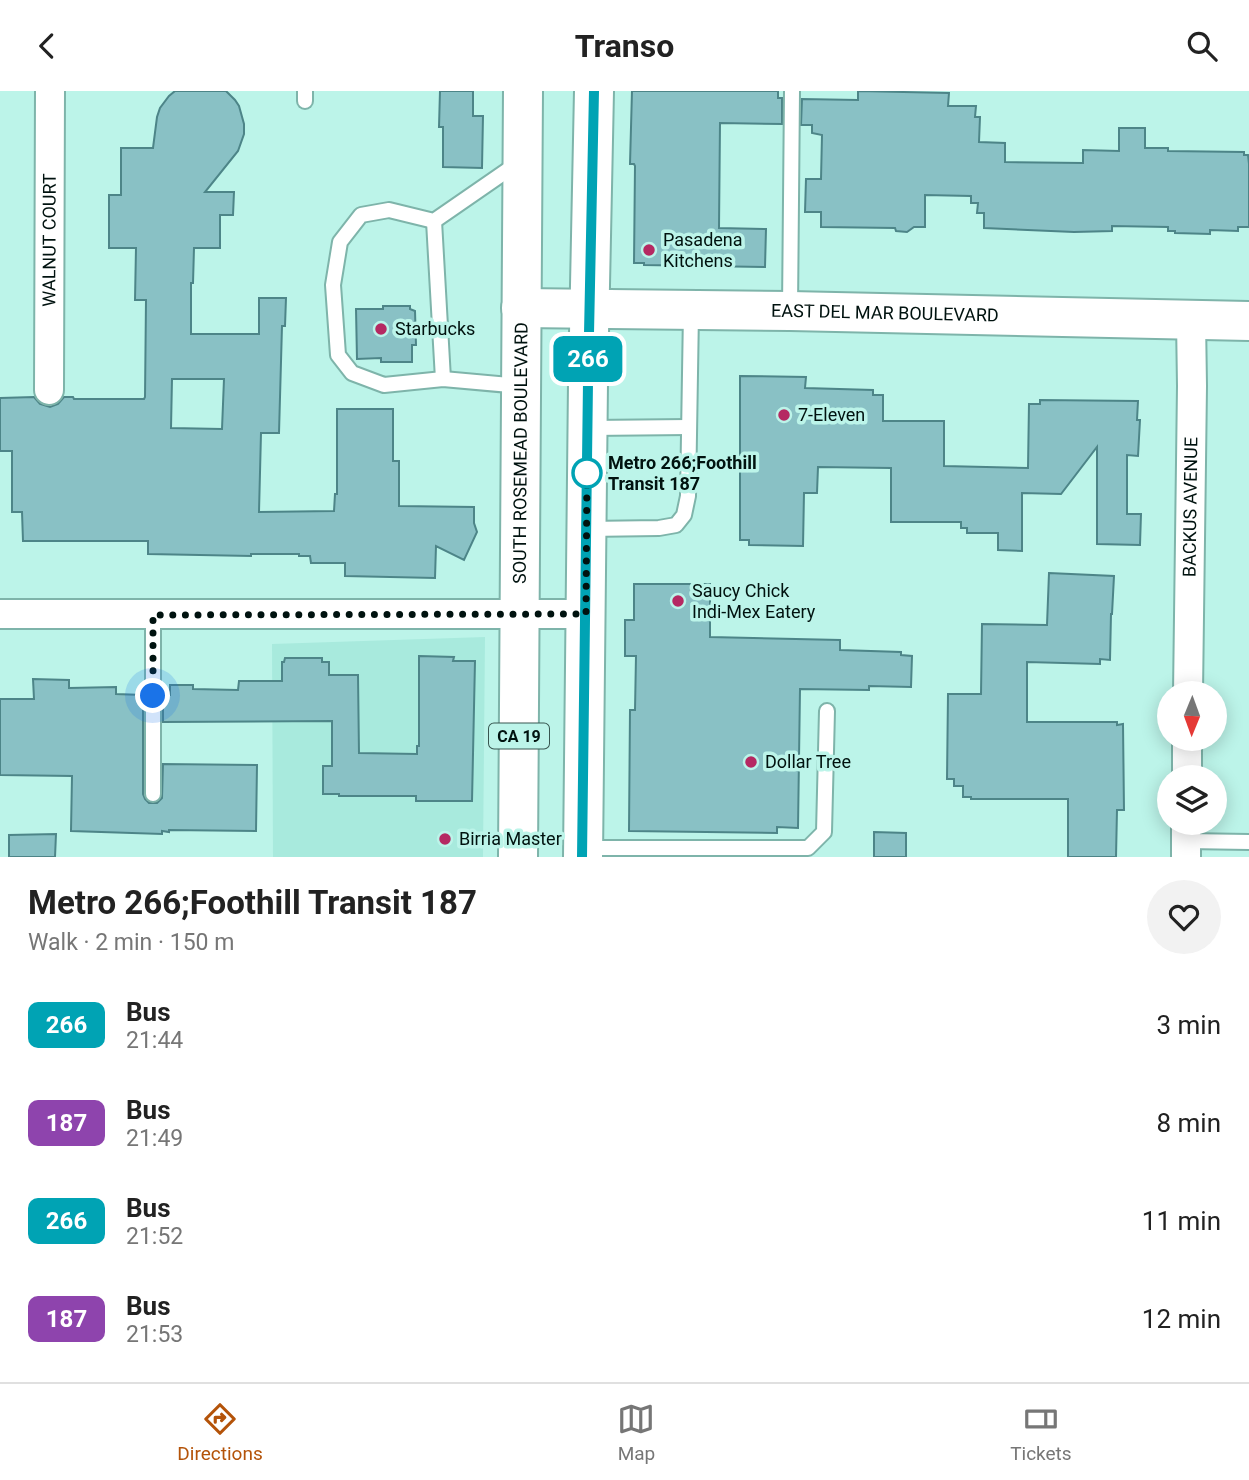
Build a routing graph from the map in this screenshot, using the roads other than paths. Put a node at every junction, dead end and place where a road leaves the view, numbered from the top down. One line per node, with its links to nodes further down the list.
1 (50, 91): 15 (street, WALNUT COURT)
2 (523, 91): 5 (main road, SOUTH ROSEMEAD BOULEVARD / CA 19)
3 (594, 91): 8 (main road)
4 (792, 91): 10 (lane)
5 (522, 160): 6 (lane); 7 (main road, SOUTH ROSEMEAD BOULEVARD / CA 19)
6 (434, 221): 13 (lane); 13 (lane)
7 (521, 308): 8 (main road, EAST DEL MAR BOULEVARD); 14 (main road, SOUTH ROSEMEAD BOULEVARD / CA 19)
8 (590, 310): 9 (main road, EAST DEL MAR BOULEVARD); 17 (main road)
9 (691, 311): 10 (main road, EAST DEL MAR BOULEVARD); 16 (lane)
10 (790, 311): 11 (main road, EAST DEL MAR BOULEVARD)
11 (1191, 320): 12 (main road, EAST DEL MAR BOULEVARD); 23 (street, BACKUS AVENUE)
12 (1249, 321)
13 (443, 379): 14 (lane)
14 (520, 386): 22 (main road, SOUTH ROSEMEAD BOULEVARD / CA 19)
15 (49, 390)
16 (689, 427): 17 (lane); 18 (lane)
17 (588, 428): 18 (main road)
18 (586, 529): 20 (main road)
19 (0, 614): 21 (street)
20 (586, 614): 22 (street); 28 (main road)
21 (153, 615): 22 (street); 25 (lane)
22 (519, 615): 29 (main road, SOUTH ROSEMEAD BOULEVARD / CA 19)
23 (1188, 681)
24 (827, 711): 28 (lane)
25 (153, 794)
26 (1186, 840): 27 (lane)
27 (1249, 842)
28 (583, 853)
29 (518, 857)

